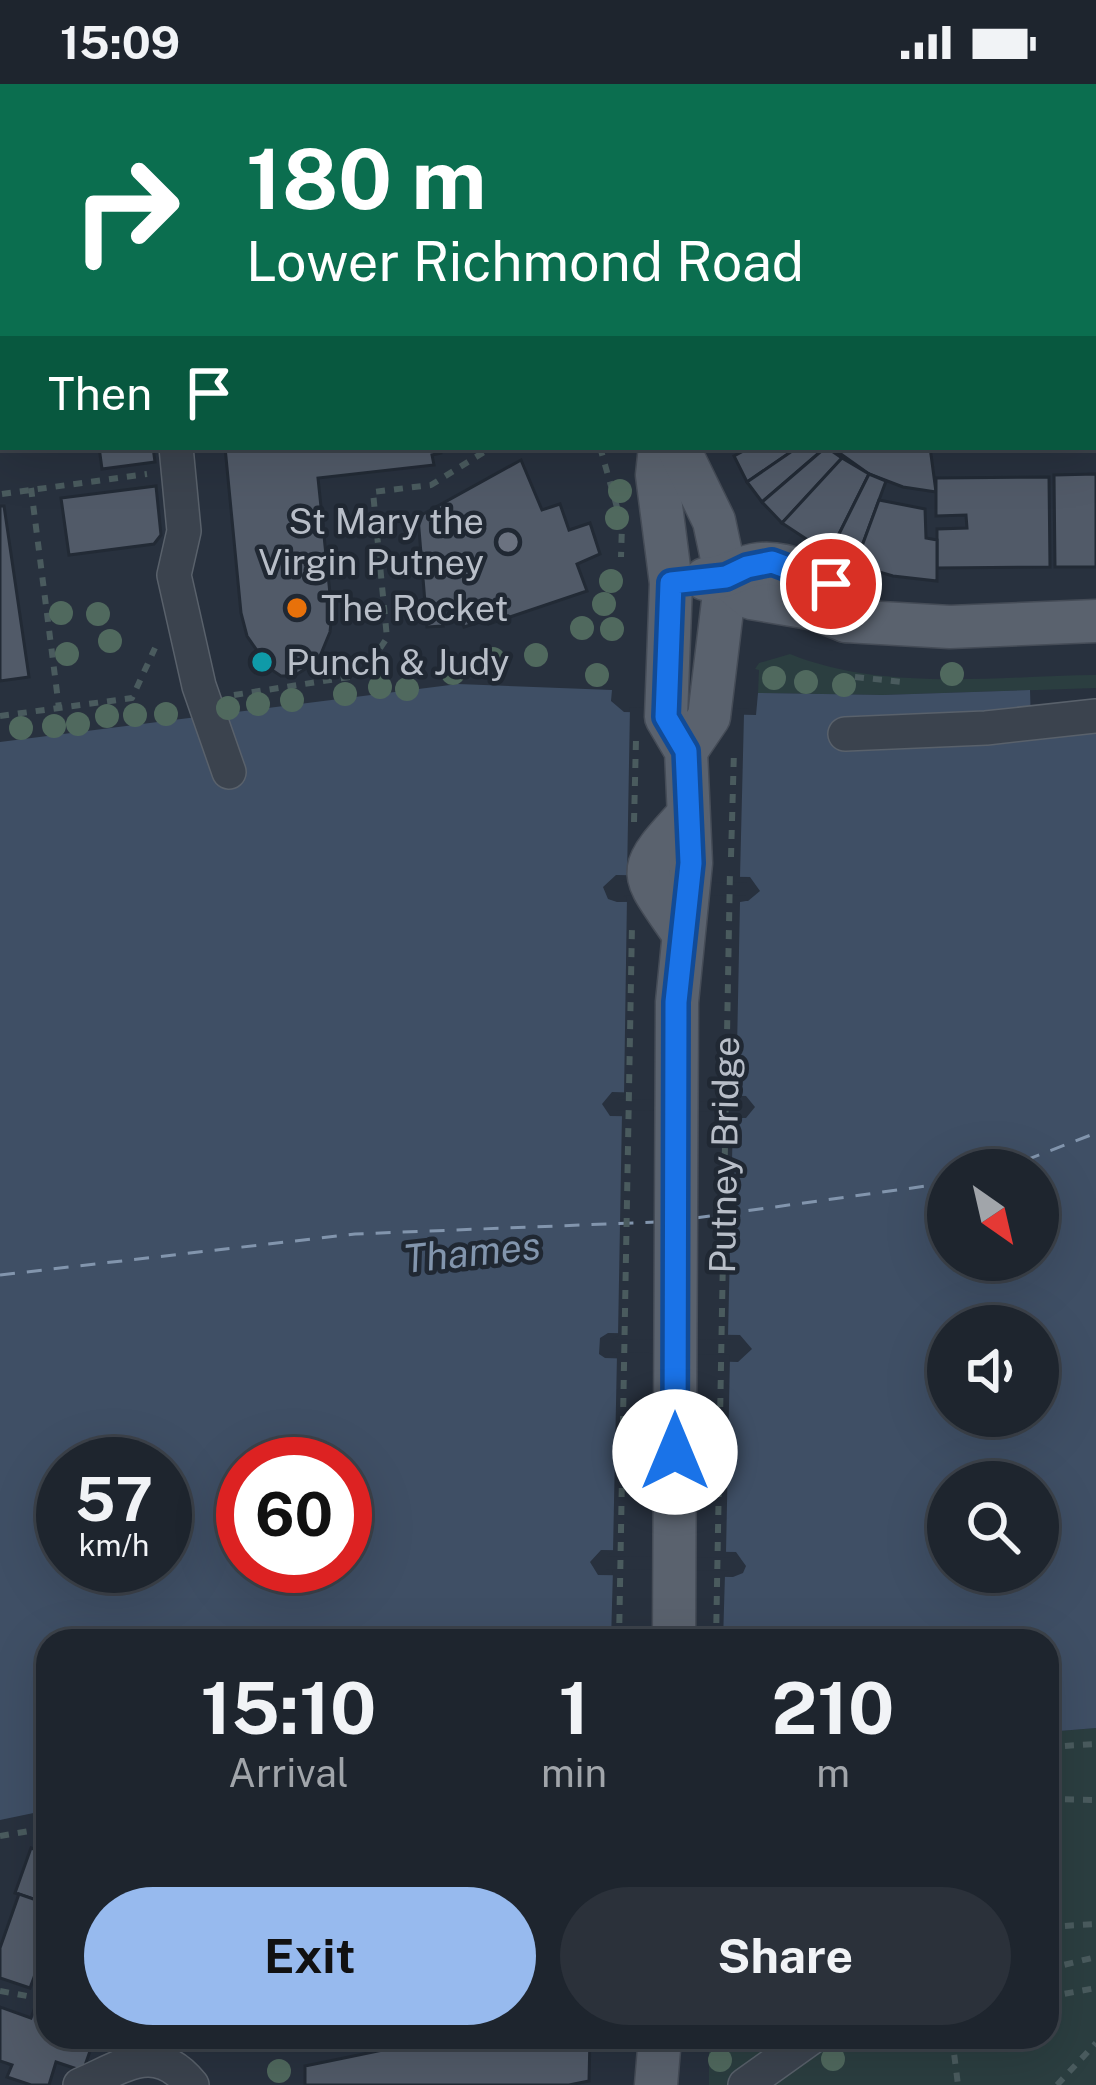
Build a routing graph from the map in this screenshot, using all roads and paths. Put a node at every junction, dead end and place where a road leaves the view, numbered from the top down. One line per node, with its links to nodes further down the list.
1 (487, 450): 16 (path)
2 (601, 450): 8 (path)
3 (660, 450): 10 (main road)
4 (678, 450): 9 (main road)
5 (181, 455): 6 (path); 25 (street)
6 (31, 488): 7 (path); 18 (path)
7 (2, 494)
8 (620, 557)
9 (726, 577): 10 (main road); 11 (main road); 13 (main road)
10 (671, 583): 24 (main road)
11 (846, 621): 12 (main road); 13 (main road)
12 (1096, 621)
13 (718, 655): 24 (main road)
14 (855, 677): 15 (path)
15 (902, 682)
16 (231, 695)
17 (132, 698): 18 (path)
18 (59, 708): 19 (path)
19 (0, 716)
20 (1096, 716): 23 (street)
21 (636, 731): 26 (path)
22 (734, 734): 30 (path, Putney Bridge)
23 (844, 734)
24 (686, 751): 29 (main road, Putney Bridge)
25 (229, 772)
26 (634, 843)
27 (632, 914): 28 (path)
28 (619, 1629)
29 (674, 1629)
30 (716, 1629)
31 (1096, 1744): 32 (path)
32 (1059, 1746)
33 (1059, 1798): 34 (path)
34 (1096, 1800)
35 (36, 1830): 36 (path)
36 (0, 1836)
37 (1096, 1924): 38 (path)
38 (1059, 1926)
39 (1096, 1957): 40 (path)
40 (1059, 1966)
41 (1096, 1988): 44 (path)
42 (0, 1991): 43 (path)
43 (36, 1994)
44 (1059, 1995)
45 (1096, 2043): 54 (path)
46 (659, 2049): 51 (main road)
47 (795, 2049): 52 (street)
48 (954, 2049): 53 (path)
49 (80, 2085): 50 (street)
50 (192, 2085)
51 (656, 2085)
52 (745, 2085)
53 (958, 2085)
54 (1057, 2085)

